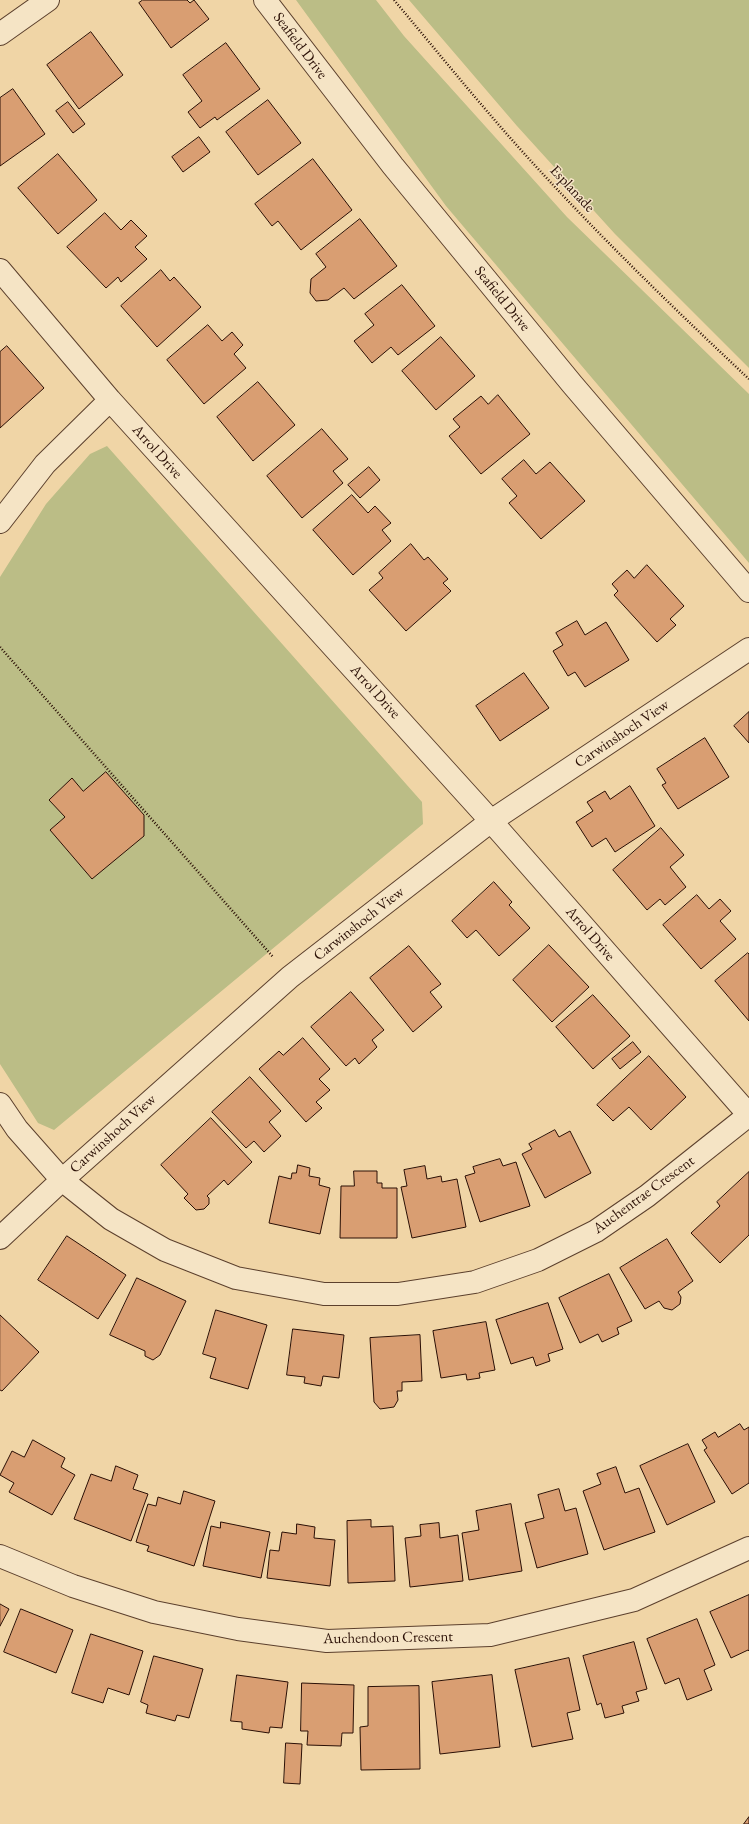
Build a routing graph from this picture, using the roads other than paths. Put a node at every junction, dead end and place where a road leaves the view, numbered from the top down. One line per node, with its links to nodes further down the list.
1 (48, 0): 3 (street)
2 (265, 0): 7 (street, Seafield Drive)
3 (0, 34)
4 (0, 270): 5 (street, Arrol Drive)
5 (110, 400): 6 (street); 9 (street, Arrol Drive)
6 (0, 522)
7 (749, 591)
8 (749, 649): 9 (street, Carwinshoch View)
9 (491, 821): 11 (street, Arrol Drive); 12 (street, Carwinshoch View)
10 (0, 1104): 12 (street, Auchentrae Crescent)
11 (749, 1115): 12 (street, Auchentrae Crescent)
12 (62, 1180): 13 (street, Carwinshoch View)
13 (0, 1238)
14 (749, 1548): 15 (street, Auchendoon Crescent)
15 (0, 1556)

